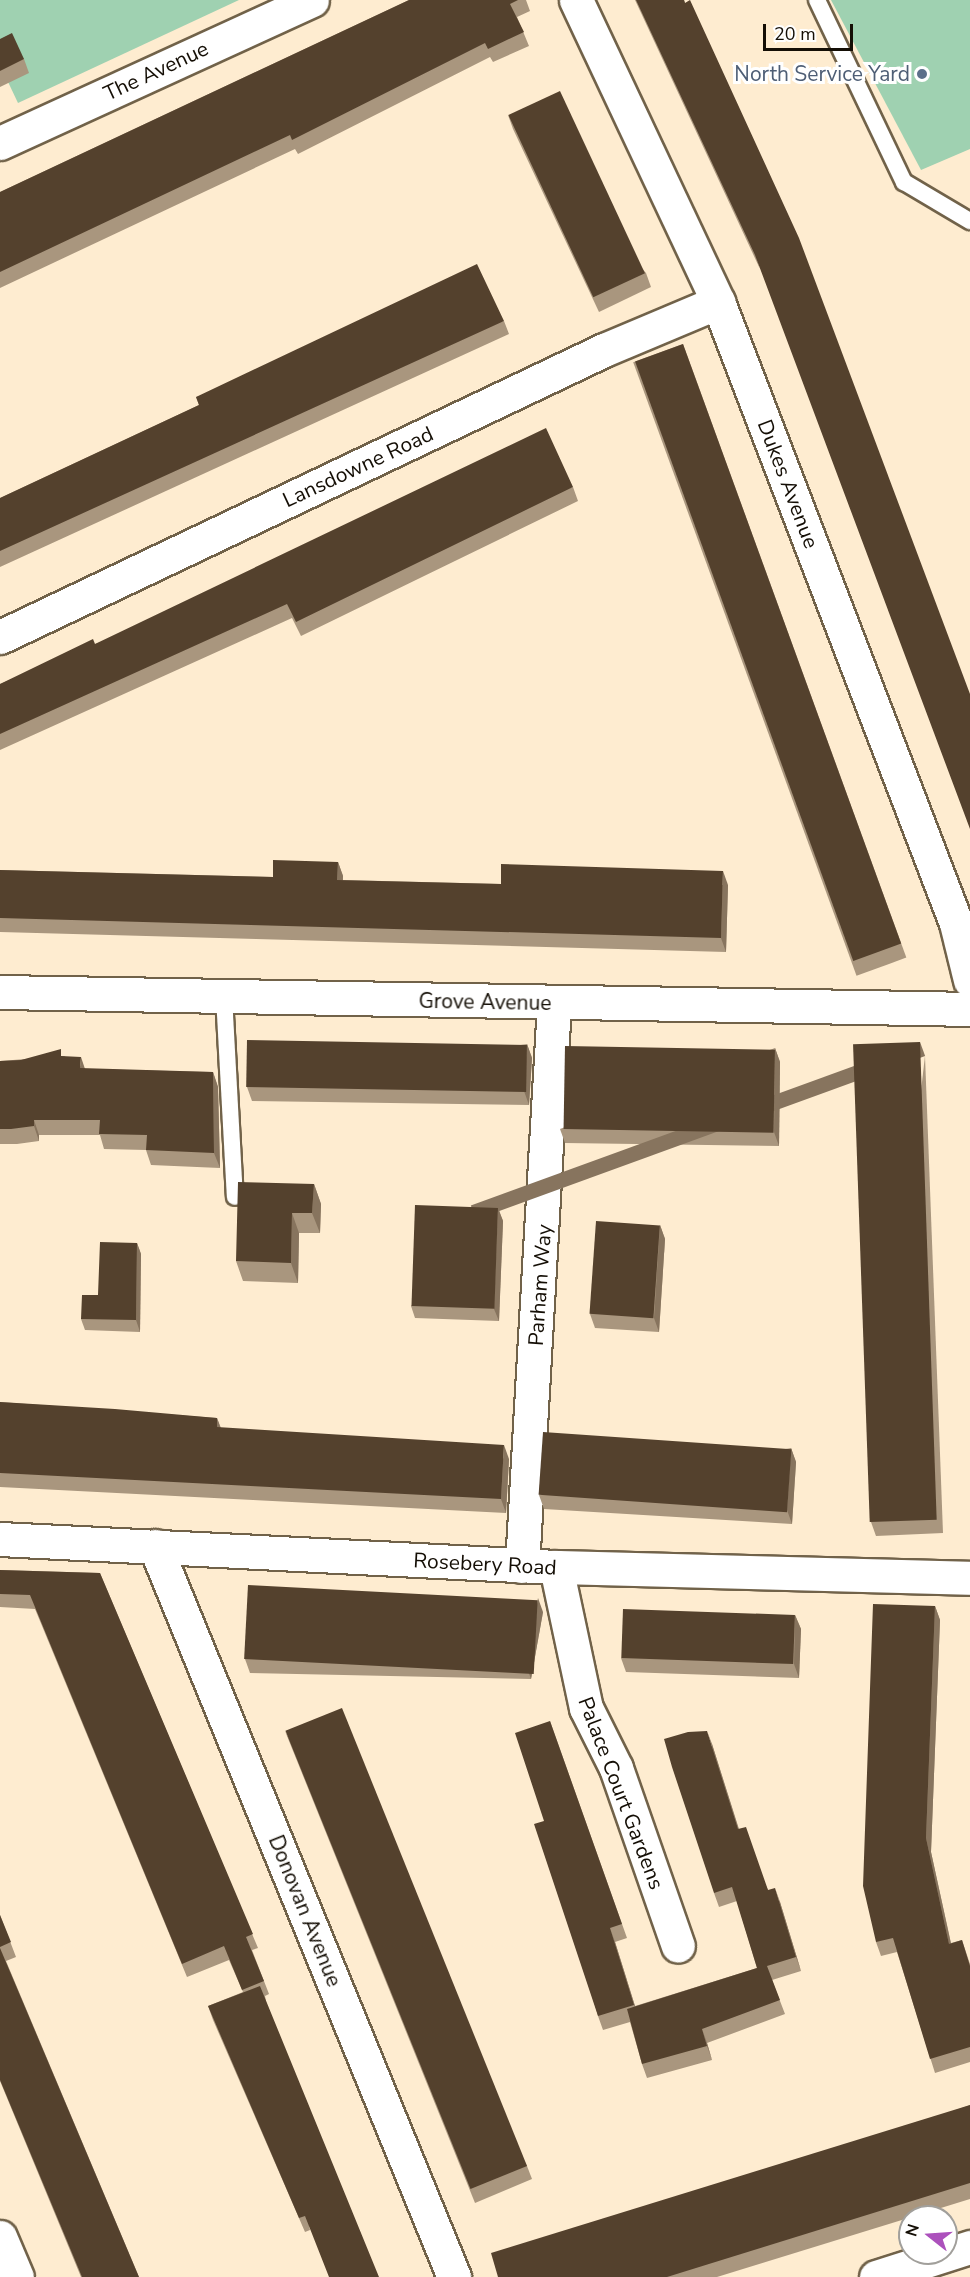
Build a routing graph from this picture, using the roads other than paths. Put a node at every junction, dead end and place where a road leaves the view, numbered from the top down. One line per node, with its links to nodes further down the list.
1 (312, 0): 4 (street, The Avenue)
2 (576, 0): 6 (street, Dukes Avenue)
3 (817, 0): 5 (lane)
4 (0, 143)
5 (970, 221)
6 (718, 302): 7 (street, Lansdowne Road); 8 (street, Dukes Avenue)
7 (0, 637)
8 (970, 980)
9 (0, 992): 10 (street, Grove Avenue)
10 (224, 996): 11 (street, Grove Avenue); 13 (lane)
11 (554, 1004): 12 (street, Grove Avenue); 16 (street, Parham Way)
12 (970, 1009)
13 (234, 1197)
14 (0, 1539): 15 (street, Rosebery Road)
15 (156, 1546): 16 (street, Rosebery Road); 23 (street, Donovan Avenue)
16 (522, 1566): 17 (street, Rosebery Road)
17 (556, 1568): 18 (street, Rosebery Road); 19 (street, Palace Court Gardens)
18 (970, 1578)
19 (678, 1946)
20 (0, 2236): 22 (street)
21 (970, 2247): 24 (street)
22 (16, 2277)
23 (454, 2277)
24 (876, 2277)

